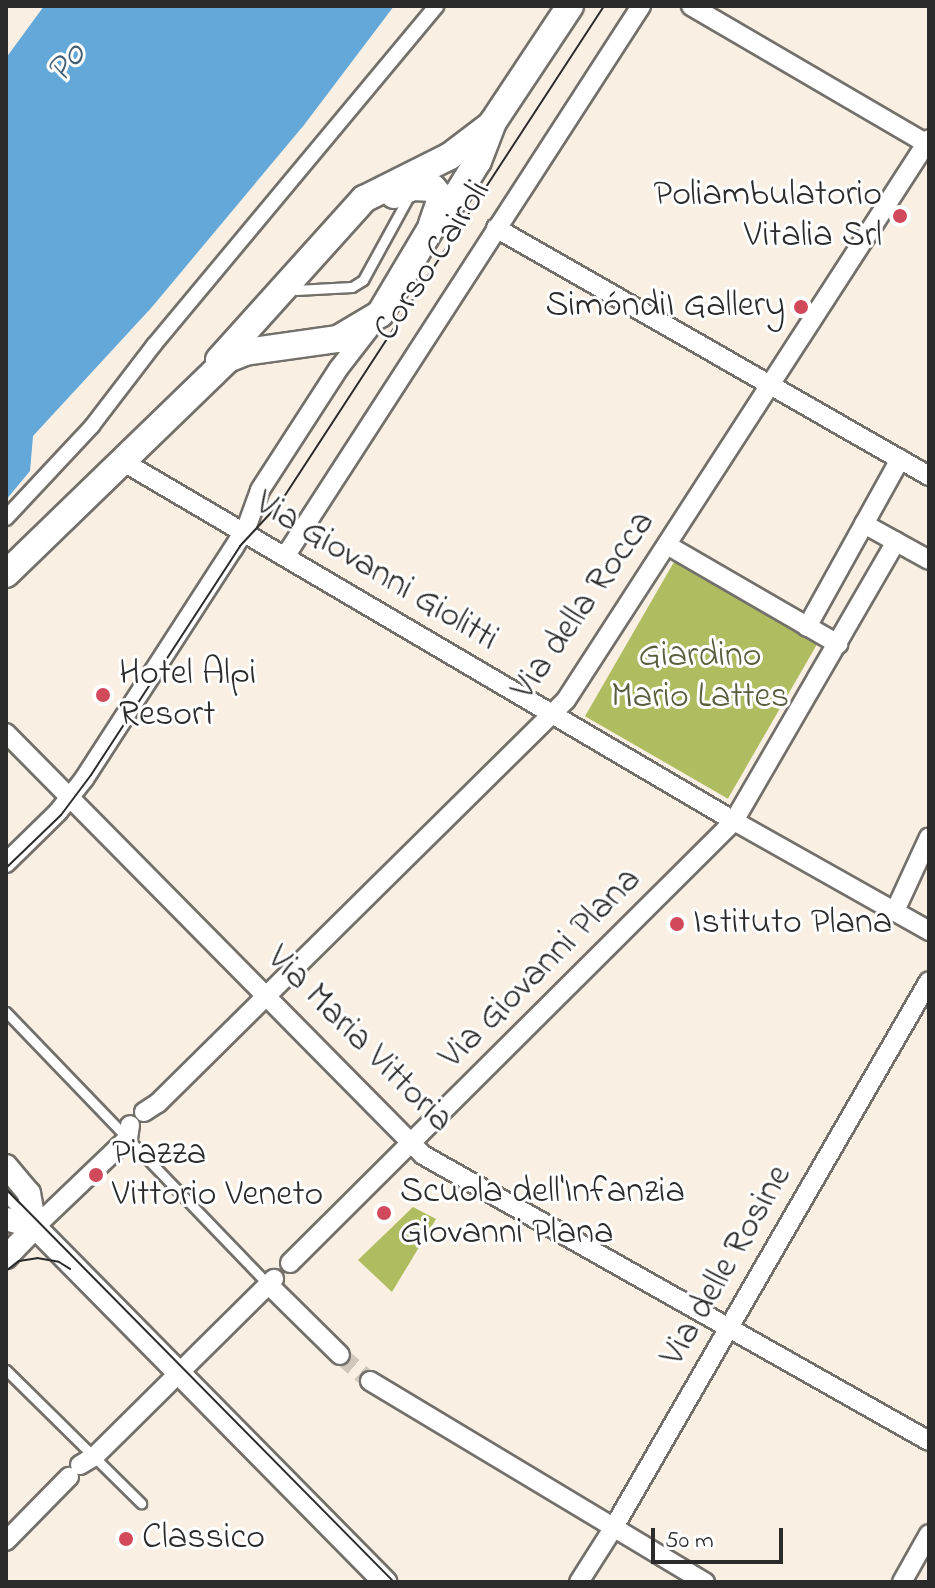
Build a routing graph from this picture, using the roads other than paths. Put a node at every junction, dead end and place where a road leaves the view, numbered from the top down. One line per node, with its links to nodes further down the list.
1 (436, 6): 18 (street)
2 (570, 6): 5 (main road, Corso Cairoli)
3 (641, 6): 9 (street, Corso Cairoli)
4 (691, 6): 6 (street)
5 (493, 122): 8 (main road, Corso Cairoli); 11 (main road, Corso Cairoli)
6 (928, 142): 14 (street, Via della Rocca)
7 (413, 187): 8 (main road); 10 (main road); 10 (lane)
8 (431, 228): 12 (main road, Corso Cairoli)
9 (496, 228): 14 (street); 23 (street, Corso Cairoli)
10 (296, 290): 11 (main road)
11 (268, 305): 13 (main road, Corso Cairoli)
12 (380, 314): 13 (main road, Corso Cairoli); 20 (street, Corso Cairoli)
13 (209, 374): 16 (main road)
14 (769, 383): 15 (street); 22 (street, Via della Rocca)
15 (900, 459): 17 (street); 19 (street)
16 (122, 461): 20 (street, Via Giovanni Giolitti); 25 (main road)
17 (929, 476)
18 (6, 518)
19 (864, 524): 21 (street); 26 (street)
20 (244, 531): 23 (street, Via Giovanni Giolitti); 30 (street, Corso Cairoli)
21 (896, 542): 24 (street); 27 (street, Via Giovanni Plana)
22 (667, 545): 26 (street); 28 (street, Via della Rocca)
23 (286, 555): 28 (street, Via Giovanni Giolitti)
24 (929, 560)
25 (6, 574)
26 (807, 627): 27 (street)
27 (838, 644): 31 (street, Via Giovanni Plana)
28 (552, 715): 31 (street, Via Giovanni Giolitti); 38 (street, Via della Rocca)
29 (6, 733): 30 (street, Via Maria Vittoria)
30 (70, 796): 34 (street, Corso Cairoli); 38 (street, Via Maria Vittoria)
31 (734, 821): 35 (street, Via Giovanni Giolitti); 41 (street, Via Giovanni Plana)
32 (929, 837): 33 (street)
33 (926, 858): 35 (street)
34 (6, 863)
35 (895, 911): 36 (street, Via Giovanni Giolitti)
36 (929, 931)
37 (929, 981): 49 (street, Via delle Rosine)
38 (267, 994): 40 (street, Via della Rocca); 41 (street, Via Maria Vittoria)
39 (6, 1012): 40 (lane)
40 (134, 1125): 45 (street); 48 (lane)
41 (412, 1144): 47 (street, Via Giovanni Plana); 49 (street, Via Maria Vittoria)
42 (6, 1166): 45 (street)
43 (6, 1197): 45 (lane)
44 (6, 1219): 45 (street)
45 (35, 1227): 46 (street); 52 (street)
46 (6, 1257)
47 (290, 1263)
48 (271, 1281): 50 (street); 52 (street)
49 (728, 1327): 54 (street, Via Maria Vittoria); 57 (street, Via delle Rosine)
50 (340, 1355)
51 (6, 1370): 55 (lane)
52 (179, 1371): 55 (street); 60 (street)
53 (370, 1381): 57 (street)
54 (929, 1441)
55 (81, 1466): 56 (lane); 59 (street)
56 (141, 1503)
57 (614, 1527): 63 (street, Via delle Rosine); 64 (street)
58 (929, 1534): 65 (street)
59 (6, 1541)
60 (352, 1549): 61 (street); 62 (street)
61 (368, 1582)
62 (385, 1582)
63 (579, 1582)
64 (705, 1582)
65 (902, 1582)

